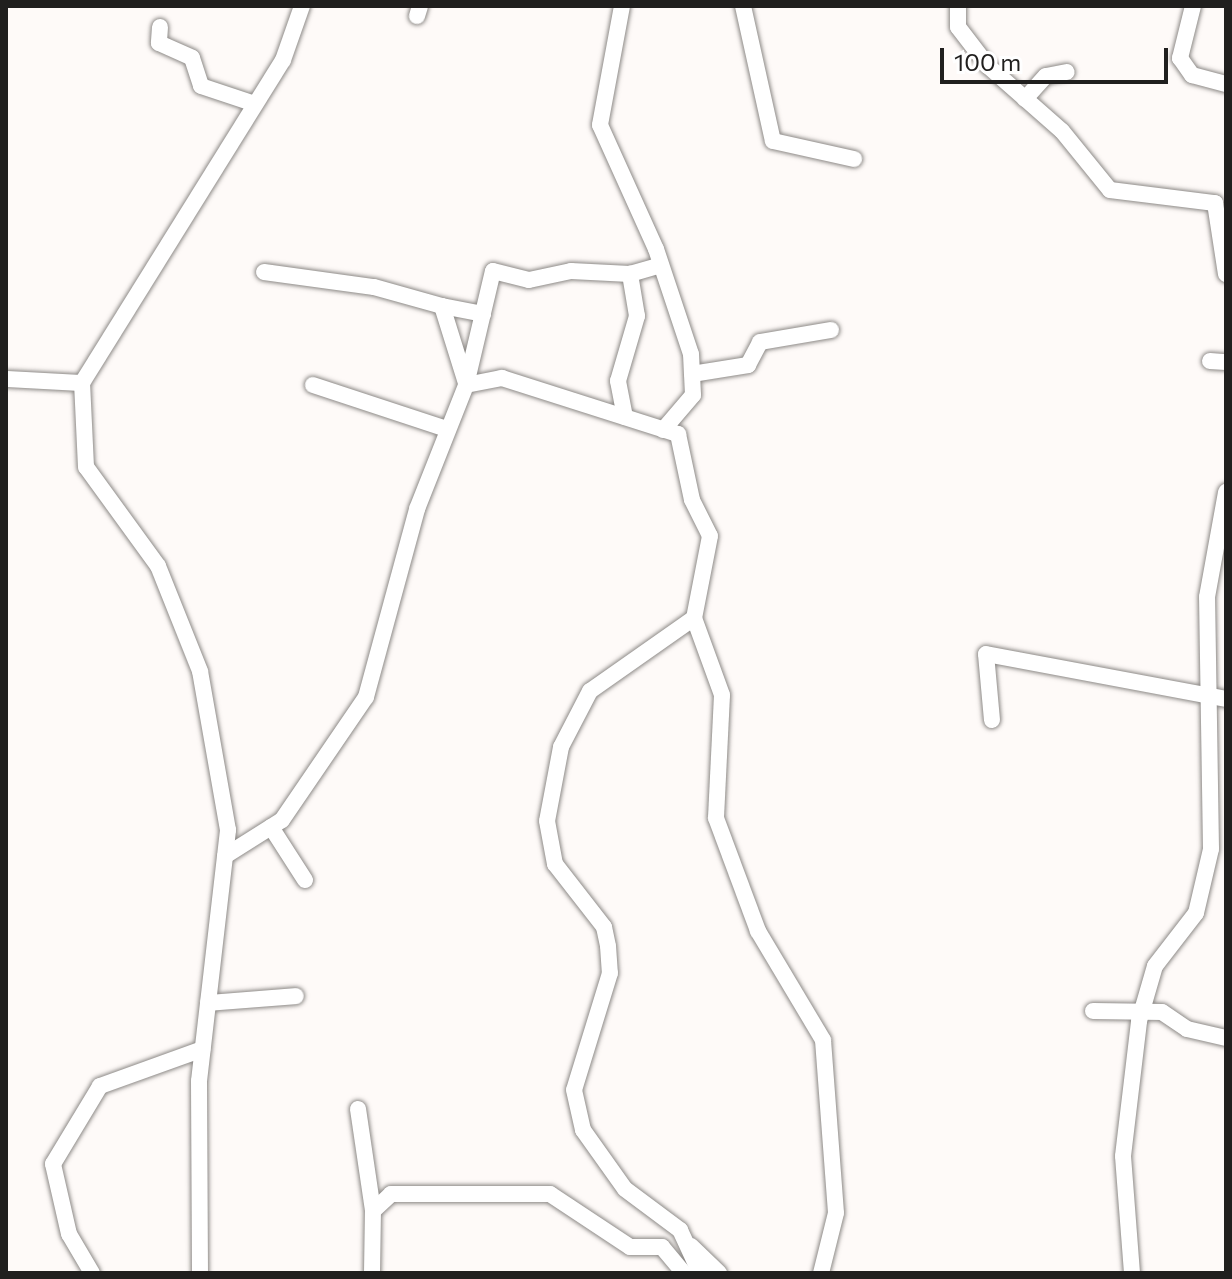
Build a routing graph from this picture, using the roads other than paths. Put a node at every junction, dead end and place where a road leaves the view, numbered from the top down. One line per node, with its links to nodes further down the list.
1 (302, 6): 10 (street)
2 (622, 6): 13 (street)
3 (743, 6): 11 (street)
4 (958, 6): 9 (street)
5 (1193, 6): 8 (street)
6 (160, 27): 10 (street)
7 (1067, 72): 9 (street)
8 (1226, 84)
9 (1025, 99): 12 (street)
10 (255, 104): 22 (street)
11 (854, 159)
12 (1221, 200): 16 (street)
13 (661, 265): 15 (street); 20 (street)
14 (264, 272): 17 (street)
15 (630, 274): 18 (street); 25 (street)
16 (1226, 274)
17 (442, 306): 18 (street); 24 (street)
18 (483, 314): 24 (street)
19 (831, 330): 20 (street)
20 (692, 374): 27 (street)
21 (6, 379): 22 (street)
22 (82, 383): 34 (street)
23 (313, 385): 26 (street)
24 (466, 385): 25 (street); 26 (street)
25 (625, 417): 27 (street)
26 (447, 429): 32 (street)
27 (663, 430): 29 (street)
28 (1226, 492): 30 (street)
29 (694, 618): 44 (street); 51 (street)
30 (1219, 699): 31 (street); 33 (street)
31 (992, 720)
32 (271, 827): 34 (street); 35 (street)
33 (1219, 850): 38 (street)
34 (225, 856): 37 (street)
35 (305, 880)
36 (296, 996): 37 (street)
37 (208, 1003): 41 (street)
38 (1142, 1009): 39 (street); 40 (street); 52 (street)
39 (1093, 1011)
40 (1226, 1038)
41 (203, 1049): 45 (street); 46 (street)
42 (358, 1109): 43 (street)
43 (373, 1211): 47 (street); 48 (street)
44 (691, 1246): 49 (street); 50 (street)
45 (92, 1273)
46 (200, 1273)
47 (372, 1273)
48 (684, 1273)
49 (700, 1273)
50 (719, 1273)
51 (821, 1273)
52 (1132, 1273)

